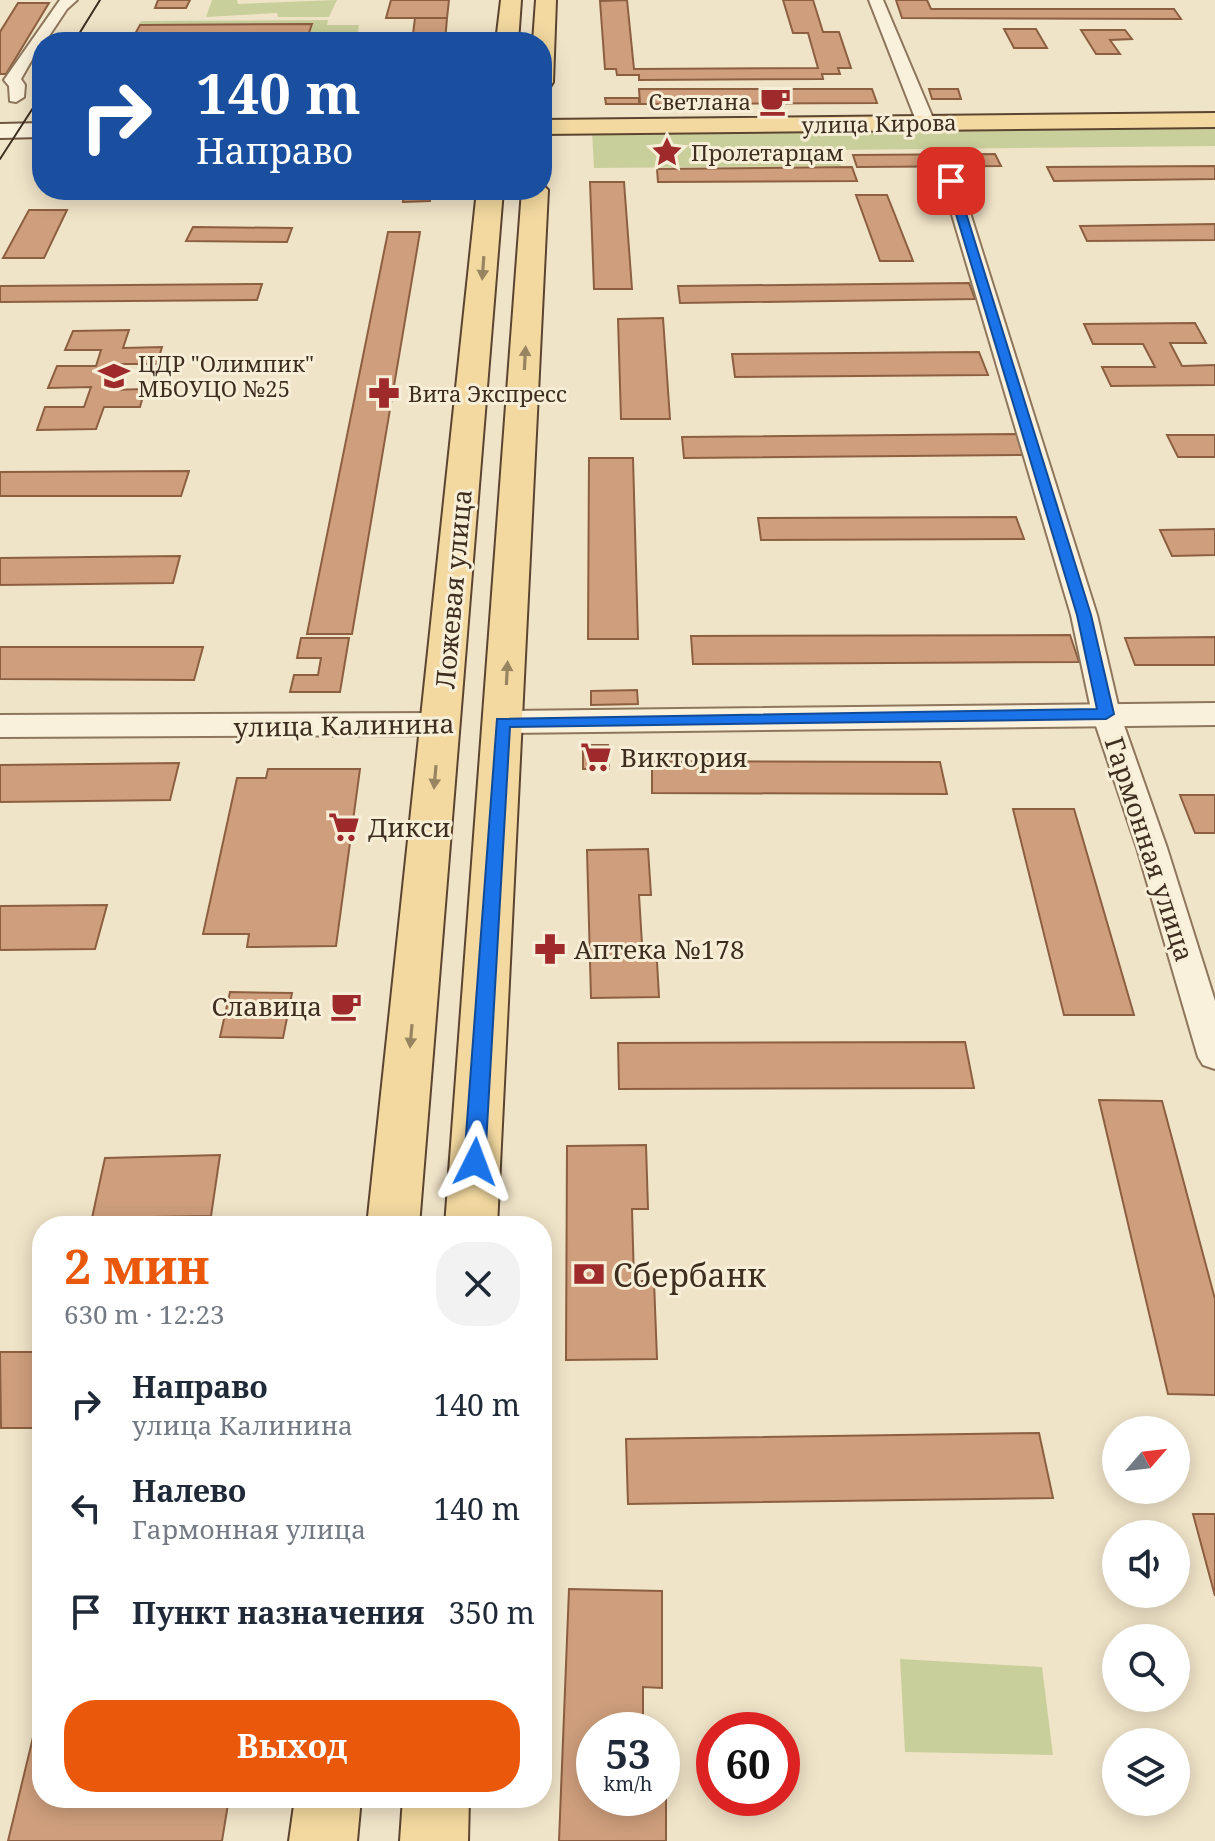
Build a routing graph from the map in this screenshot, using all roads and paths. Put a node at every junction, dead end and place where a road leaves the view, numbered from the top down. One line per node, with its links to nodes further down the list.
1 (70, 0): 5 (street)
2 (511, 0): 6 (main road)
3 (546, 0): 7 (main road)
4 (876, 0): 11 (street)
5 (44, 32)
6 (508, 32)
7 (544, 32)
8 (32, 50): 9 (street)
9 (16, 97)
10 (1215, 120): 11 (main road, улица Кирова)
11 (926, 123): 12 (main road, улица Кирова)
12 (552, 127)
13 (32, 130): 14 (main road)
14 (0, 131)
15 (951, 181): 18 (street, Гармонная улица)
16 (489, 200): 21 (main road, Ложевая улица, one-way to 21)
17 (534, 200): 20 (main road, one-way to 17)
18 (1106, 714): 19 (street, улица Калинина); 20 (street, улица Калинина); 23 (street, Гармонная улица)
19 (1215, 714)
20 (502, 722): 21 (main road, улица Калинина); 25 (main road)
21 (441, 724): 22 (street, улица Калинина); 24 (main road, Ложевая улица, one-way to 24)
22 (0, 726)
23 (1215, 1057)
24 (394, 1216)
25 (472, 1216)
26 (327, 1808): 28 (main road)
27 (436, 1808): 29 (main road)
28 (323, 1841)
29 (434, 1841)

